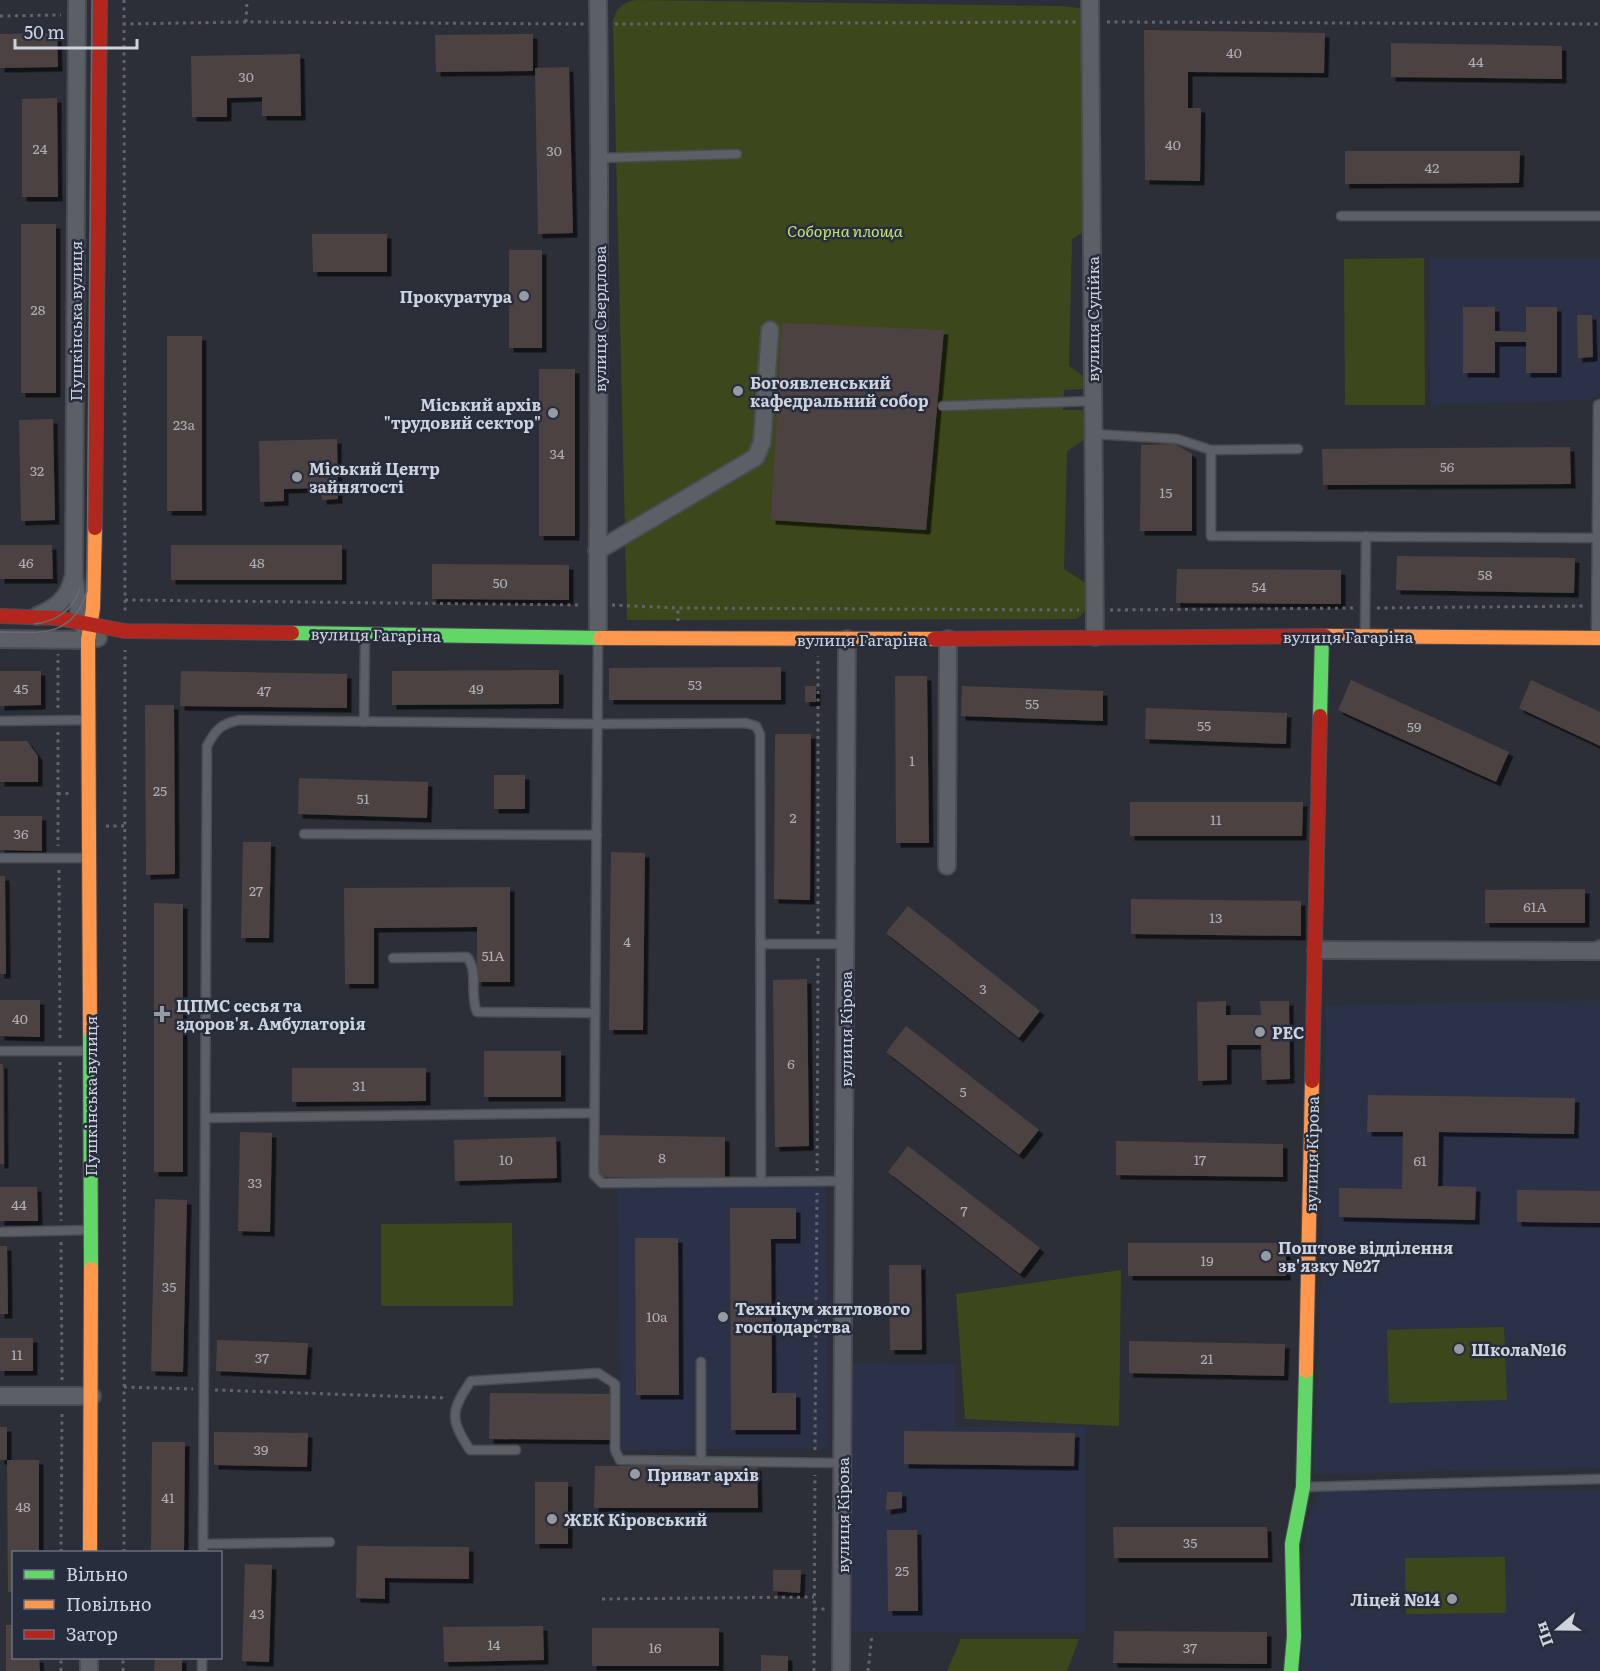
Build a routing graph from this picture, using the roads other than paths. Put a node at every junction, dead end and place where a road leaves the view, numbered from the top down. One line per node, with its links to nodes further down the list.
1 (77, 0): 19 (street, Пушкінська вулиця)
2 (100, 0): 22 (street, Пушкінська вулиця)
3 (598, 0): 6 (street, вулиця Свердлова)
4 (1090, 0): 10 (street, вулиця Судійка)
5 (737, 154): 6 (lane)
6 (600, 158): 18 (street, вулиця Свердлова)
7 (1341, 216): 8 (lane)
8 (1600, 216)
9 (770, 330): 18 (street)
10 (1093, 402): 12 (lane); 13 (street, вулиця Судійка)
11 (1600, 404): 17 (lane)
12 (943, 406)
13 (1093, 434): 15 (lane); 27 (street, вулиця Судійка)
14 (1298, 449): 15 (lane)
15 (1211, 450): 16 (lane)
16 (1366, 536): 17 (lane); 26 (lane)
17 (1599, 538): 29 (lane)
18 (597, 551): 28 (street, вулиця Свердлова)
19 (74, 575): 21 (street); 22 (street, Пушкінська вулиця)
20 (0, 616): 21 (street, вулиця Гагаріна)
21 (36, 616): 22 (street, вулиця Гагаріна)
22 (87, 629): 23 (street, вулиця Гагаріна); 30 (street, вулиця Гагаріна); 33 (street, Пушкінська вулиця)
23 (125, 631): 24 (street, вулиця Гагаріна)
24 (365, 634): 28 (street, вулиця Гагаріна); 35 (lane)
25 (1322, 636): 26 (street, вулиця Гагаріна); 27 (street, вулиця Гагаріна); 45 (street, вулиця Кірова)
26 (1365, 636): 29 (street, вулиця Гагаріна)
27 (1095, 637): 32 (street, вулиця Гагаріна)
28 (598, 638): 31 (street, вулиця Гагаріна); 36 (lane)
29 (1598, 638)
30 (0, 639)
31 (848, 639): 32 (street, вулиця Гагаріна); 43 (street, вулиця Кірова)
32 (948, 639): 41 (street)
33 (89, 720): 34 (lane); 40 (street, Пушкінська вулиця)
34 (0, 721)
35 (364, 722): 36 (lane); 51 (lane)
36 (597, 724): 38 (lane); 42 (lane)
37 (304, 834): 38 (lane)
38 (597, 835): 47 (lane)
39 (0, 858): 40 (lane)
40 (89, 858): 49 (street, Пушкінська вулиця)
41 (948, 866)
42 (760, 944): 43 (lane); 53 (lane)
43 (846, 944): 52 (street, вулиця Кірова)
44 (1600, 949): 45 (street)
45 (1316, 950): 63 (street, вулиця Кірова)
46 (393, 958): 47 (lane)
47 (595, 1013): 50 (lane)
48 (0, 1051): 49 (lane)
49 (90, 1051): 54 (street, Пушкінська вулиця)
50 (594, 1113): 51 (lane); 53 (lane)
51 (205, 1118): 65 (lane)
52 (844, 1181): 53 (lane); 61 (street, вулиця Кірова)
53 (761, 1182)
54 (91, 1230): 55 (lane); 58 (street, Пушкінська вулиця)
55 (0, 1232)
56 (700, 1362): 60 (lane)
57 (0, 1396): 58 (street)
58 (92, 1396): 66 (street, Пушкінська вулиця)
59 (516, 1450): 60 (lane)
60 (701, 1461): 61 (lane)
61 (843, 1463): 67 (street, вулиця Кірова)
62 (1600, 1479): 63 (lane)
63 (1303, 1487): 68 (street, вулиця Кірова)
64 (330, 1542): 65 (lane)
65 (203, 1548)
66 (90, 1551)
67 (841, 1671)
68 (1291, 1671)

